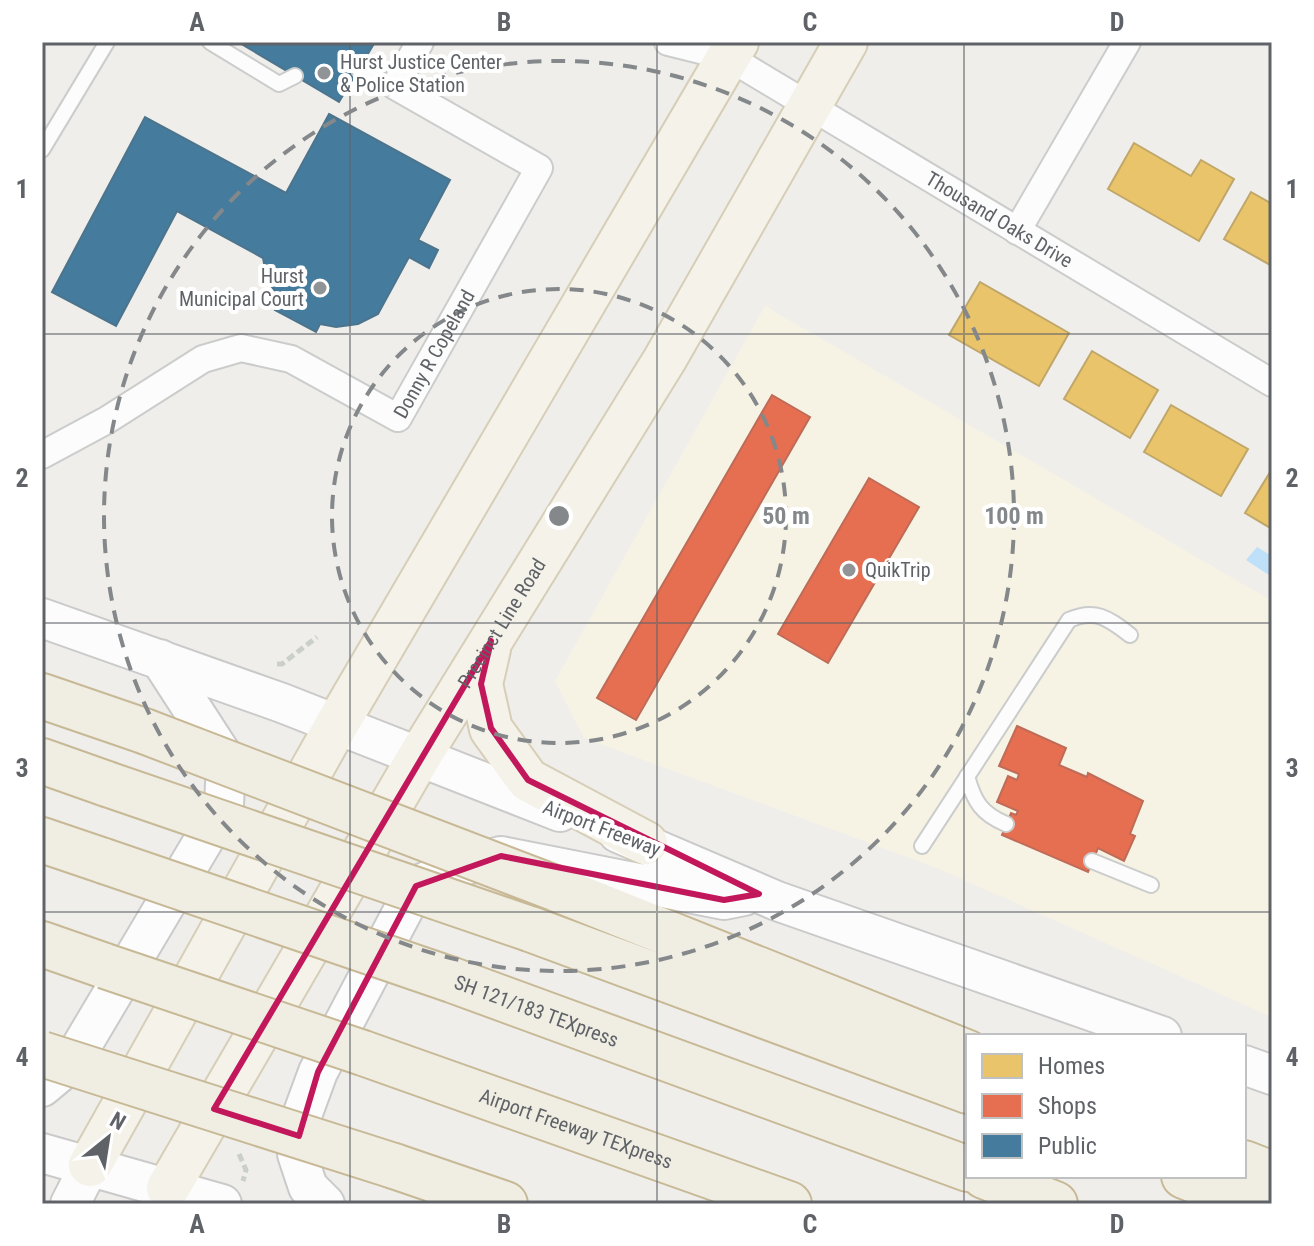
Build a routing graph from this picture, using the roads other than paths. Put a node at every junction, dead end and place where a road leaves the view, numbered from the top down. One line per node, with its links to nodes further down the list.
1 (107, 42): 12 (lane)
2 (210, 42): 9 (lane)
3 (420, 42): 10 (street)
4 (668, 42): 7 (street, Thousand Oaks Drive)
5 (846, 42): 11 (main road, Precinct Line Road)
6 (1127, 42): 13 (street)
7 (729, 47): 11 (street, Thousand Oaks Drive); 21 (main road)
8 (359, 70): 10 (lane)
9 (295, 76)
10 (395, 86): 15 (street, Donny R Copeland)
11 (809, 105): 13 (street, Thousand Oaks Drive); 18 (main road, Precinct Line Road)
12 (42, 150)
13 (1017, 231): 14 (street, Thousand Oaks Drive)
14 (1272, 383)
15 (42, 455)
16 (42, 618): 19 (main road, Airport Freeway)
17 (1130, 635): 24 (lane)
18 (491, 641): 22 (main road, Precinct Line Road); 27 (main road)
19 (160, 659): 21 (main road, Airport Freeway); 38 (main road)
20 (42, 696): 34 (highway, bridge)
21 (336, 726): 22 (main road, Airport Freeway); 42 (main road)
22 (419, 757): 27 (main road, Airport Freeway); 47 (main road, Precinct Line Road)
23 (42, 761): 39 (highway, bridge)
24 (967, 776): 25 (lane); 28 (lane)
25 (1006, 824)
26 (42, 840): 43 (highway, SH 121/183 TEXpress, bridge)
27 (646, 843): 31 (main road, Airport Freeway)
28 (922, 846)
29 (1092, 861): 30 (lane)
30 (1151, 885)
31 (759, 894): 33 (main road, Airport Freeway); 50 (main road)
32 (42, 944): 52 (highway, Airport Freeway TEXpress, bridge)
33 (1156, 1034)
34 (966, 1052)
35 (42, 1054): 51 (highway, bridge)
36 (1246, 1066): 37 (main road)
37 (1272, 1075)
38 (42, 1087)
39 (966, 1090)
40 (42, 1153): 42 (main road)
41 (1246, 1164): 44 (highway)
42 (90, 1165): 47 (main road); 48 (main road)
43 (966, 1168)
44 (1272, 1174)
45 (989, 1178): 53 (highway)
46 (1189, 1178): 54 (highway)
47 (164, 1196): 49 (main road)
48 (70, 1204)
49 (222, 1204)
50 (325, 1204)
51 (505, 1204)
52 (789, 1204)
53 (1055, 1204)
54 (1255, 1204)

